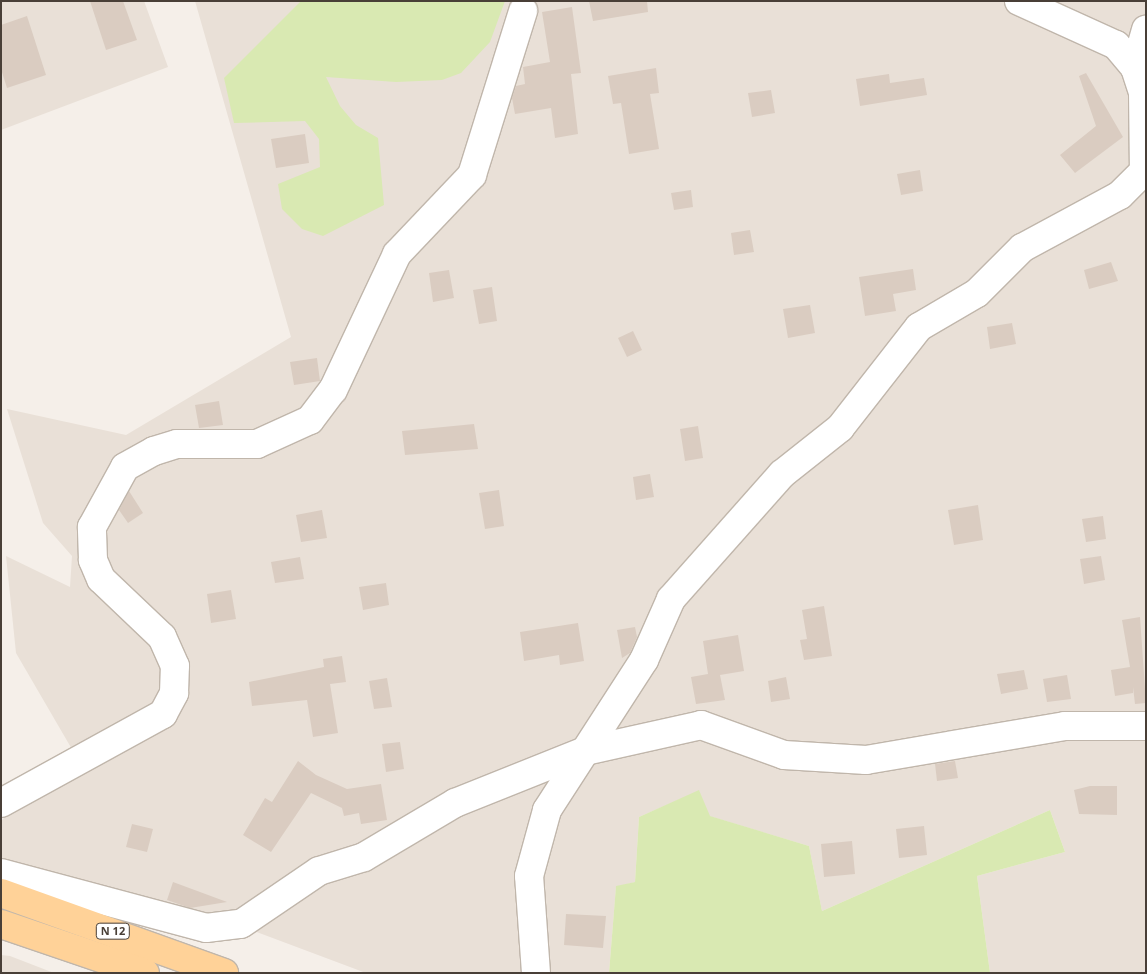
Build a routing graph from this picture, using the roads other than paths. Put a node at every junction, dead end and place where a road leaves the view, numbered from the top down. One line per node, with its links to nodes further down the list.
1 (1019, 1): 4 (street)
2 (523, 11): 8 (street)
3 (1146, 30): 4 (street)
4 (1135, 68): 5 (street)
5 (1145, 170): 7 (street)
6 (1146, 726): 7 (street)
7 (586, 751): 9 (street); 14 (street)
8 (1, 803)
9 (1, 874)
10 (1, 893): 13 (main road, N 12)
11 (1, 924): 12 (main road, N 12)
12 (145, 973)
13 (224, 973)
14 (536, 973)

